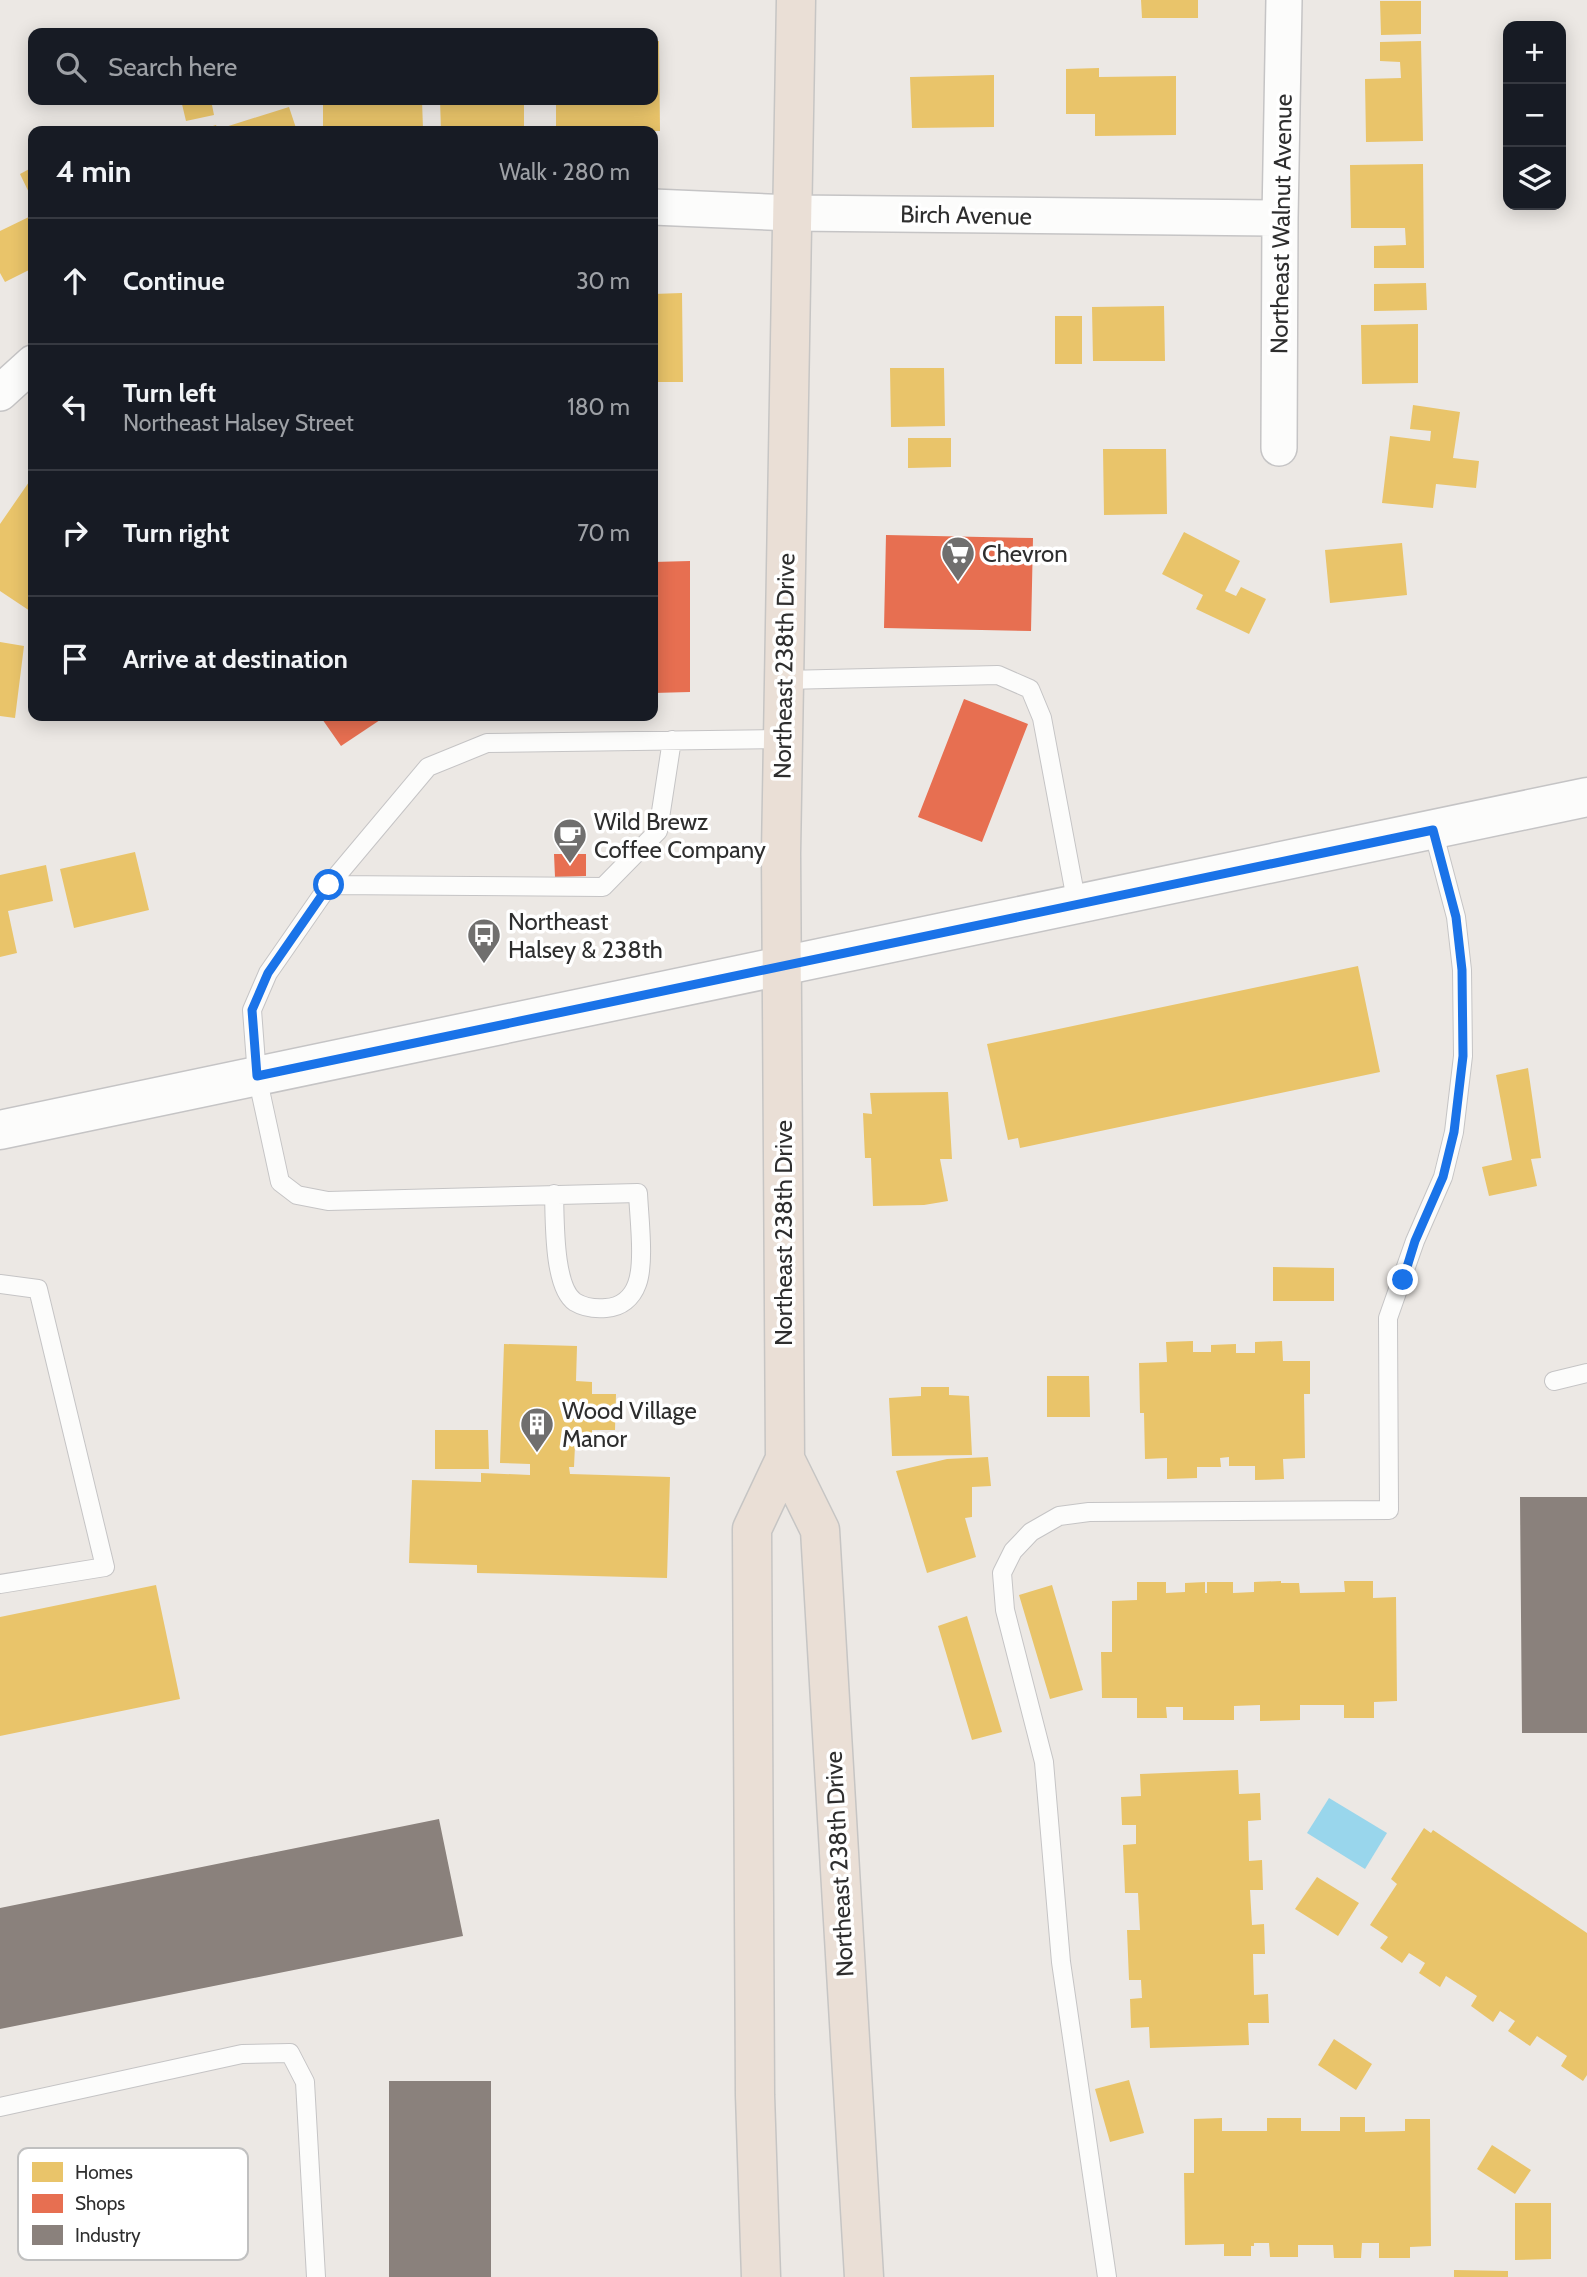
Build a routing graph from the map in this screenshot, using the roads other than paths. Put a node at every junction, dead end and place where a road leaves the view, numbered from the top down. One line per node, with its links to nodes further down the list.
1 (796, 0): 4 (highway, Northeast 238th Drive)
2 (1284, 0): 5 (street, Northeast Walnut Avenue)
3 (658, 206): 4 (street, Birch Avenue)
4 (792, 213): 5 (street, Birch Avenue); 9 (highway, Northeast 238th Drive)
5 (1280, 218): 8 (street, Northeast Walnut Avenue)
6 (28, 368): 7 (street)
7 (0, 393)
8 (1279, 448)
9 (784, 680): 10 (highway, Northeast 238th Drive); 15 (lane)
10 (783, 739): 11 (lane); 16 (highway, Northeast 238th Drive)
11 (672, 740): 14 (lane); 14 (lane)
12 (1587, 797): 13 (main road)
13 (1433, 830): 15 (main road); 29 (lane)
14 (329, 885): 17 (lane)
15 (1077, 905): 16 (main road)
16 (782, 967): 17 (main road); 23 (highway, Northeast 238th Drive)
17 (257, 1076): 18 (main road); 19 (lane)
18 (0, 1130)
19 (554, 1194): 19 (lane)
20 (0, 1284): 24 (lane)
21 (1587, 1373): 22 (lane)
22 (1554, 1381)
23 (785, 1459): 27 (highway, Northeast 238th Drive); 28 (highway, Northeast 238th Drive)
24 (0, 1584)
25 (0, 2107): 26 (lane)
26 (316, 2277)
27 (761, 2277)
28 (863, 2277)
29 (1107, 2277)

